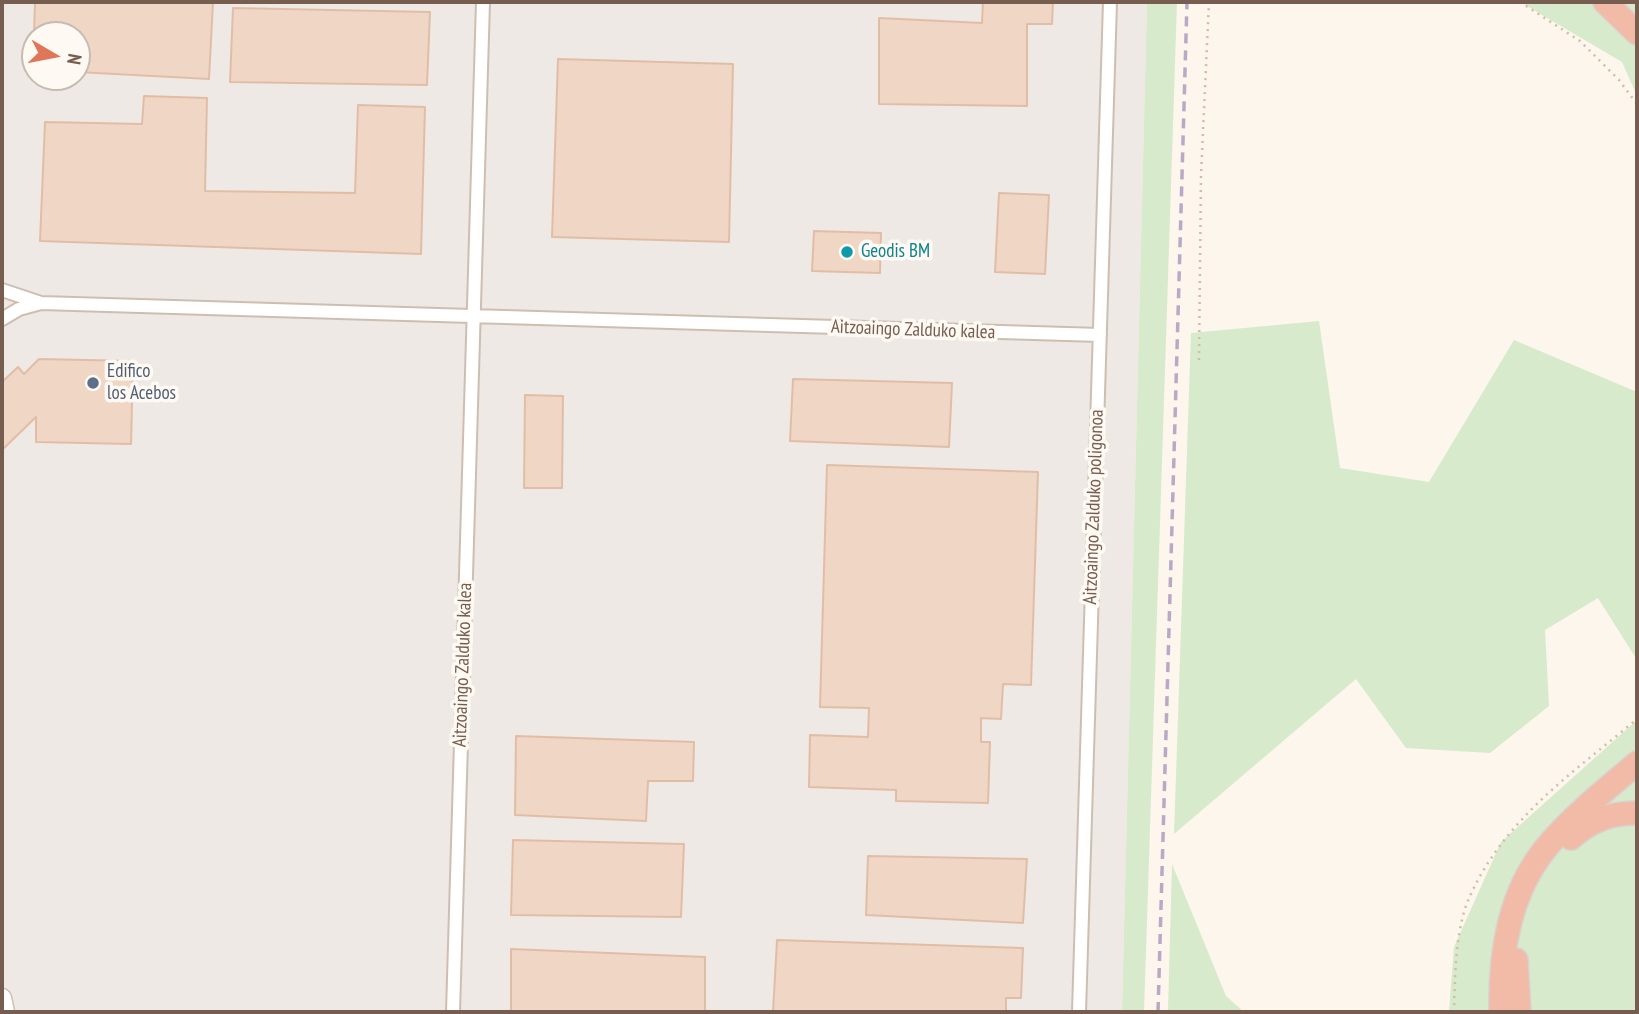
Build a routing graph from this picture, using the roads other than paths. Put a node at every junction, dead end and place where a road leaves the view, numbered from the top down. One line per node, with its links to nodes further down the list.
1 (483, 2): 7 (street, Aitzoaingo Zalduko kalea)
2 (1110, 2): 9 (street, Aitzoaingo Zalduko poligonoa)
3 (1605, 2): 4 (highway)
4 (1637, 33)
5 (2, 290): 6 (street, Aitzoaingo Zalduko kalea)
6 (41, 303): 7 (street, Aitzoaingo Zalduko kalea); 8 (street, Aitzoaingo Zalduko kalea)
7 (474, 317): 9 (street, Aitzoaingo Zalduko kalea); 14 (street, Aitzoaingo Zalduko kalea)
8 (2, 319)
9 (1100, 335): 15 (street, Aitzoaingo Zalduko poligonoa)
10 (1637, 763): 16 (highway)
11 (1637, 813): 17 (highway)
12 (2, 998): 13 (street)
13 (5, 1012)
14 (453, 1012)
15 (1079, 1012)
16 (1500, 1012)
17 (1519, 1012)

